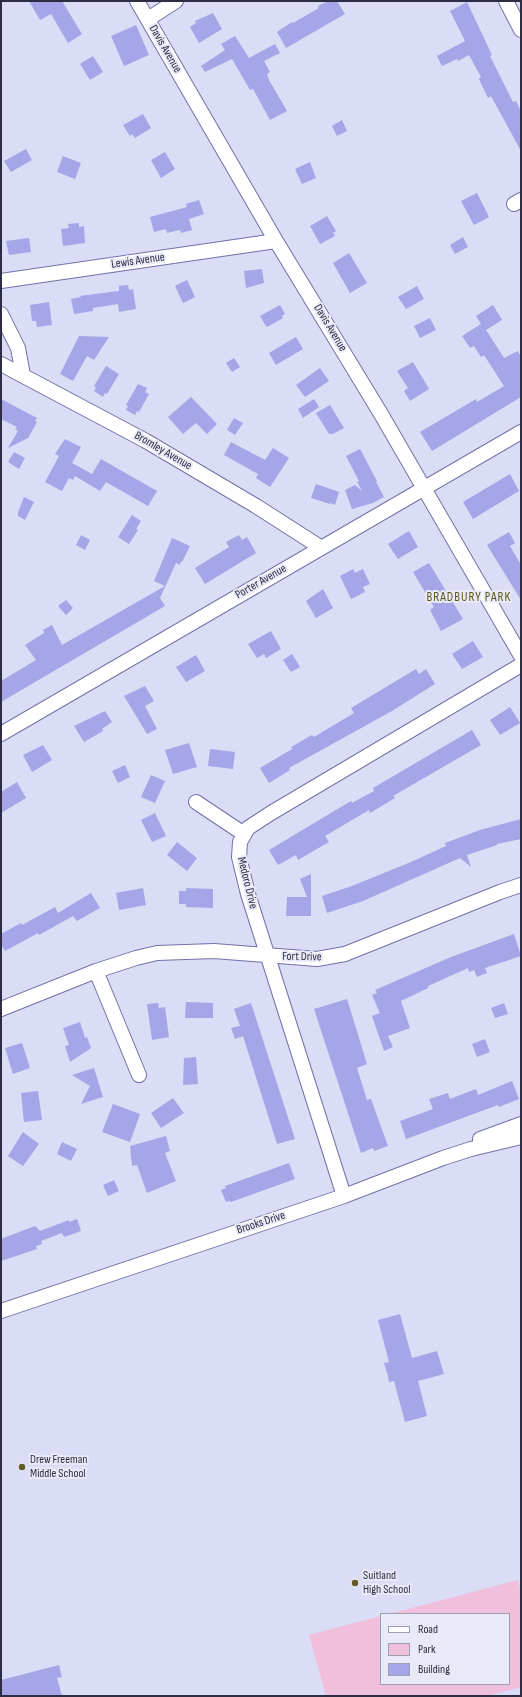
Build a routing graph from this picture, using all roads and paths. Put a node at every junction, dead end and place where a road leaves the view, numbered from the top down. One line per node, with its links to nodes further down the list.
1 (138, 1): 4 (street, Davis Avenue)
2 (176, 1): 4 (street)
3 (506, 1): 5 (street)
4 (148, 19): 6 (street, Davis Avenue)
5 (521, 29)
6 (276, 241): 7 (street, Lewis Avenue); 12 (street, Davis Avenue)
7 (1, 281)
8 (1, 314): 10 (street)
9 (1, 364): 10 (street, Bromley Avenue)
10 (23, 376): 13 (street, Bromley Avenue)
11 (521, 432): 12 (street, Porter Avenue)
12 (424, 487): 13 (street, Porter Avenue); 14 (street, Davis Avenue)
13 (320, 547): 16 (street, Porter Avenue)
14 (521, 656)
15 (521, 666): 18 (street)
16 (1, 734)
17 (196, 802): 18 (street)
18 (244, 834): 20 (street, Medoro Drive)
19 (521, 885): 20 (street, Fort Drive)
20 (268, 956): 21 (street, Fort Drive); 27 (street, Medoro Drive)
21 (96, 971): 22 (street, Fort Drive); 23 (street)
22 (1, 1009)
23 (138, 1075)
24 (521, 1124): 26 (street)
25 (521, 1137): 26 (street, Brooks Drive)
26 (443, 1158): 27 (street, Brooks Drive)
27 (344, 1196): 28 (street, Brooks Drive)
28 (1, 1311)

